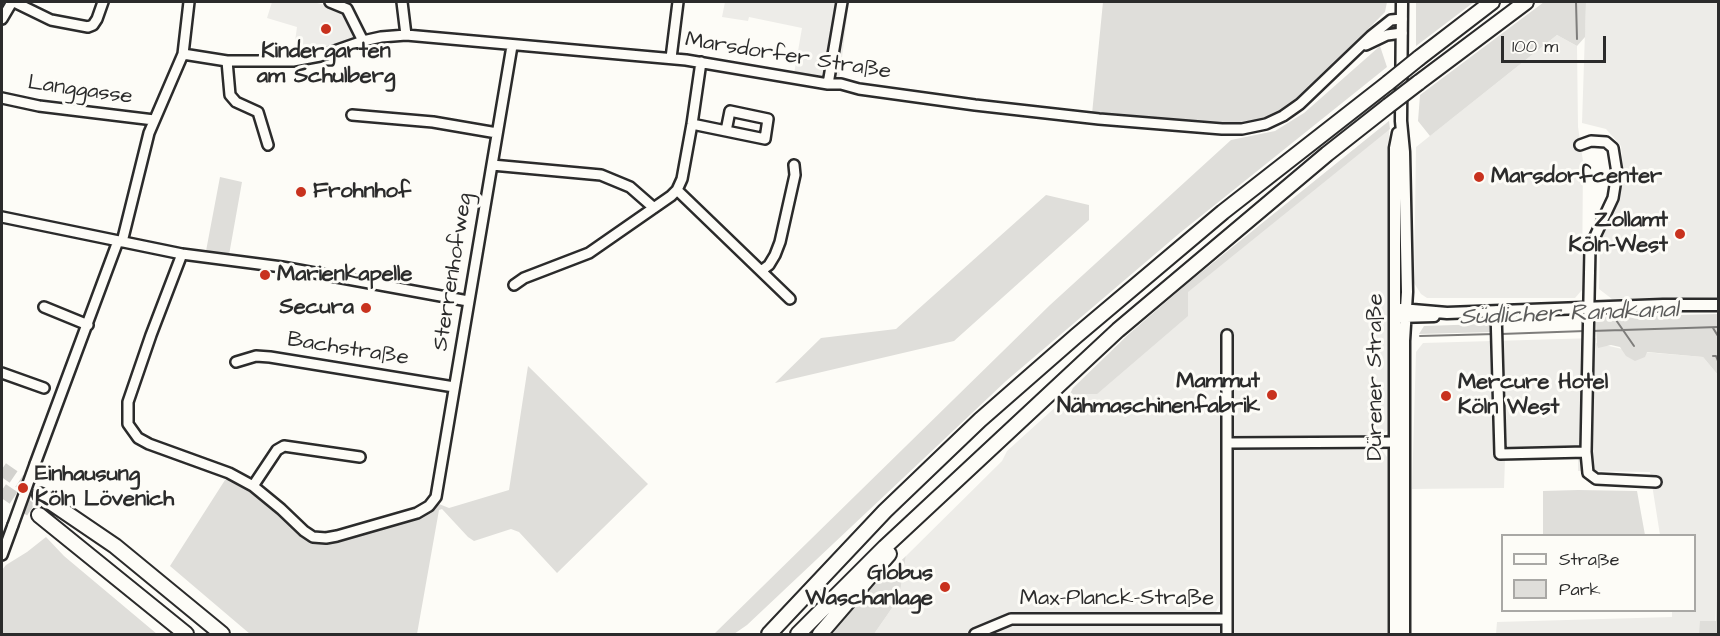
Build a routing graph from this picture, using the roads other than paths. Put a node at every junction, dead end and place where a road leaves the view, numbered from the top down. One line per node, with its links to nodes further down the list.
1 (13, 2): 2 (street); 11 (street)
2 (103, 2)
3 (189, 2): 18 (street)
4 (330, 2): 15 (street)
5 (402, 2): 14 (street)
6 (678, 2): 19 (street)
7 (842, 2): 22 (street)
8 (1402, 2): 12 (main road, Dürener Straße)
9 (1492, 2): 68 (highway, bridge)
10 (1526, 2): 64 (highway, bridge)
11 (2, 19)
12 (1402, 20): 13 (main road, Dürener Straße); 17 (street, Marsdorfer Straße)
13 (1402, 33): 17 (street, Marsdorfer Straße); 26 (main road, Dürener Straße)
14 (406, 35): 15 (street, Marsdorfer Straße); 16 (street, Marsdorfer Straße)
15 (363, 41): 20 (street, Marsdorfer Straße)
16 (512, 46): 19 (street, Marsdorfer Straße); 29 (street, Sterrenhofweg)
17 (1361, 48): 22 (street, Marsdorfer Straße)
18 (183, 54): 20 (street, Marsdorfer Straße); 25 (street)
19 (671, 58): 21 (street, Marsdorfer Straße)
20 (226, 61): 30 (street)
21 (701, 62): 22 (street, Marsdorfer Straße); 27 (street)
22 (828, 84)
23 (2, 98): 25 (street, Langgasse)
24 (352, 115): 29 (street)
25 (154, 120): 37 (street)
26 (1401, 121): 41 (main road, Dürener Straße); 48 (main road, Dürener Straße)
27 (692, 124): 28 (street); 34 (street)
28 (726, 131): 28 (street)
29 (497, 133): 32 (street, Sterrenhofweg)
30 (268, 145)
31 (1580, 145): 46 (street)
32 (492, 165): 35 (street); 43 (street, Sterrenhofweg)
33 (794, 165): 39 (street)
34 (677, 190): 35 (street); 39 (street)
35 (654, 208): 40 (street)
36 (2, 217): 37 (street)
37 (120, 241): 38 (street); 50 (street)
38 (182, 254): 43 (street); 62 (street)
39 (760, 271): 42 (street)
40 (514, 285)
41 (1407, 292): 48 (main road, Dürener Straße); 49 (main road)
42 (790, 299)
43 (468, 301): 55 (street, Sterrenhofweg)
44 (1719, 305): 46 (main road)
45 (44, 307): 50 (street)
46 (1590, 308): 47 (main road); 59 (street)
47 (1496, 311): 49 (main road); 59 (street)
48 (1400, 313): 49 (main road); 52 (main road, Dürener Straße); 57 (main road, Dürener Straße)
49 (1429, 314): 52 (main road)
50 (88, 325): 66 (street, bridge)
51 (1227, 335): 58 (street, Max-Planck-Straße)
52 (1404, 341): 57 (main road, Dürener Straße)
53 (236, 362): 55 (street, Bachstraße)
54 (2, 373): 56 (street)
55 (454, 387): 62 (street, Sterrenhofweg)
56 (44, 388)
57 (1399, 442): 58 (street); 77 (main road, Dürener Straße); 78 (main road, Dürener Straße)
58 (1227, 443): 67 (street, Max-Planck-Straße)
59 (1586, 452): 61 (street)
60 (360, 457): 62 (street)
61 (1656, 482)
62 (253, 486)
63 (40, 495): 70 (highway)
64 (927, 508): 73 (highway); 74 (highway)
65 (39, 515): 69 (highway)
66 (2, 555)
67 (1227, 619): 75 (street, Max-Planck-Straße); 76 (street, Max-Planck-Straße)
68 (780, 623): 71 (highway); 72 (highway)
69 (185, 634)
70 (222, 634)
71 (762, 634)
72 (769, 634)
73 (798, 634)
74 (820, 634)
75 (975, 634)
76 (1227, 634)
77 (1395, 634)
78 (1404, 634)

